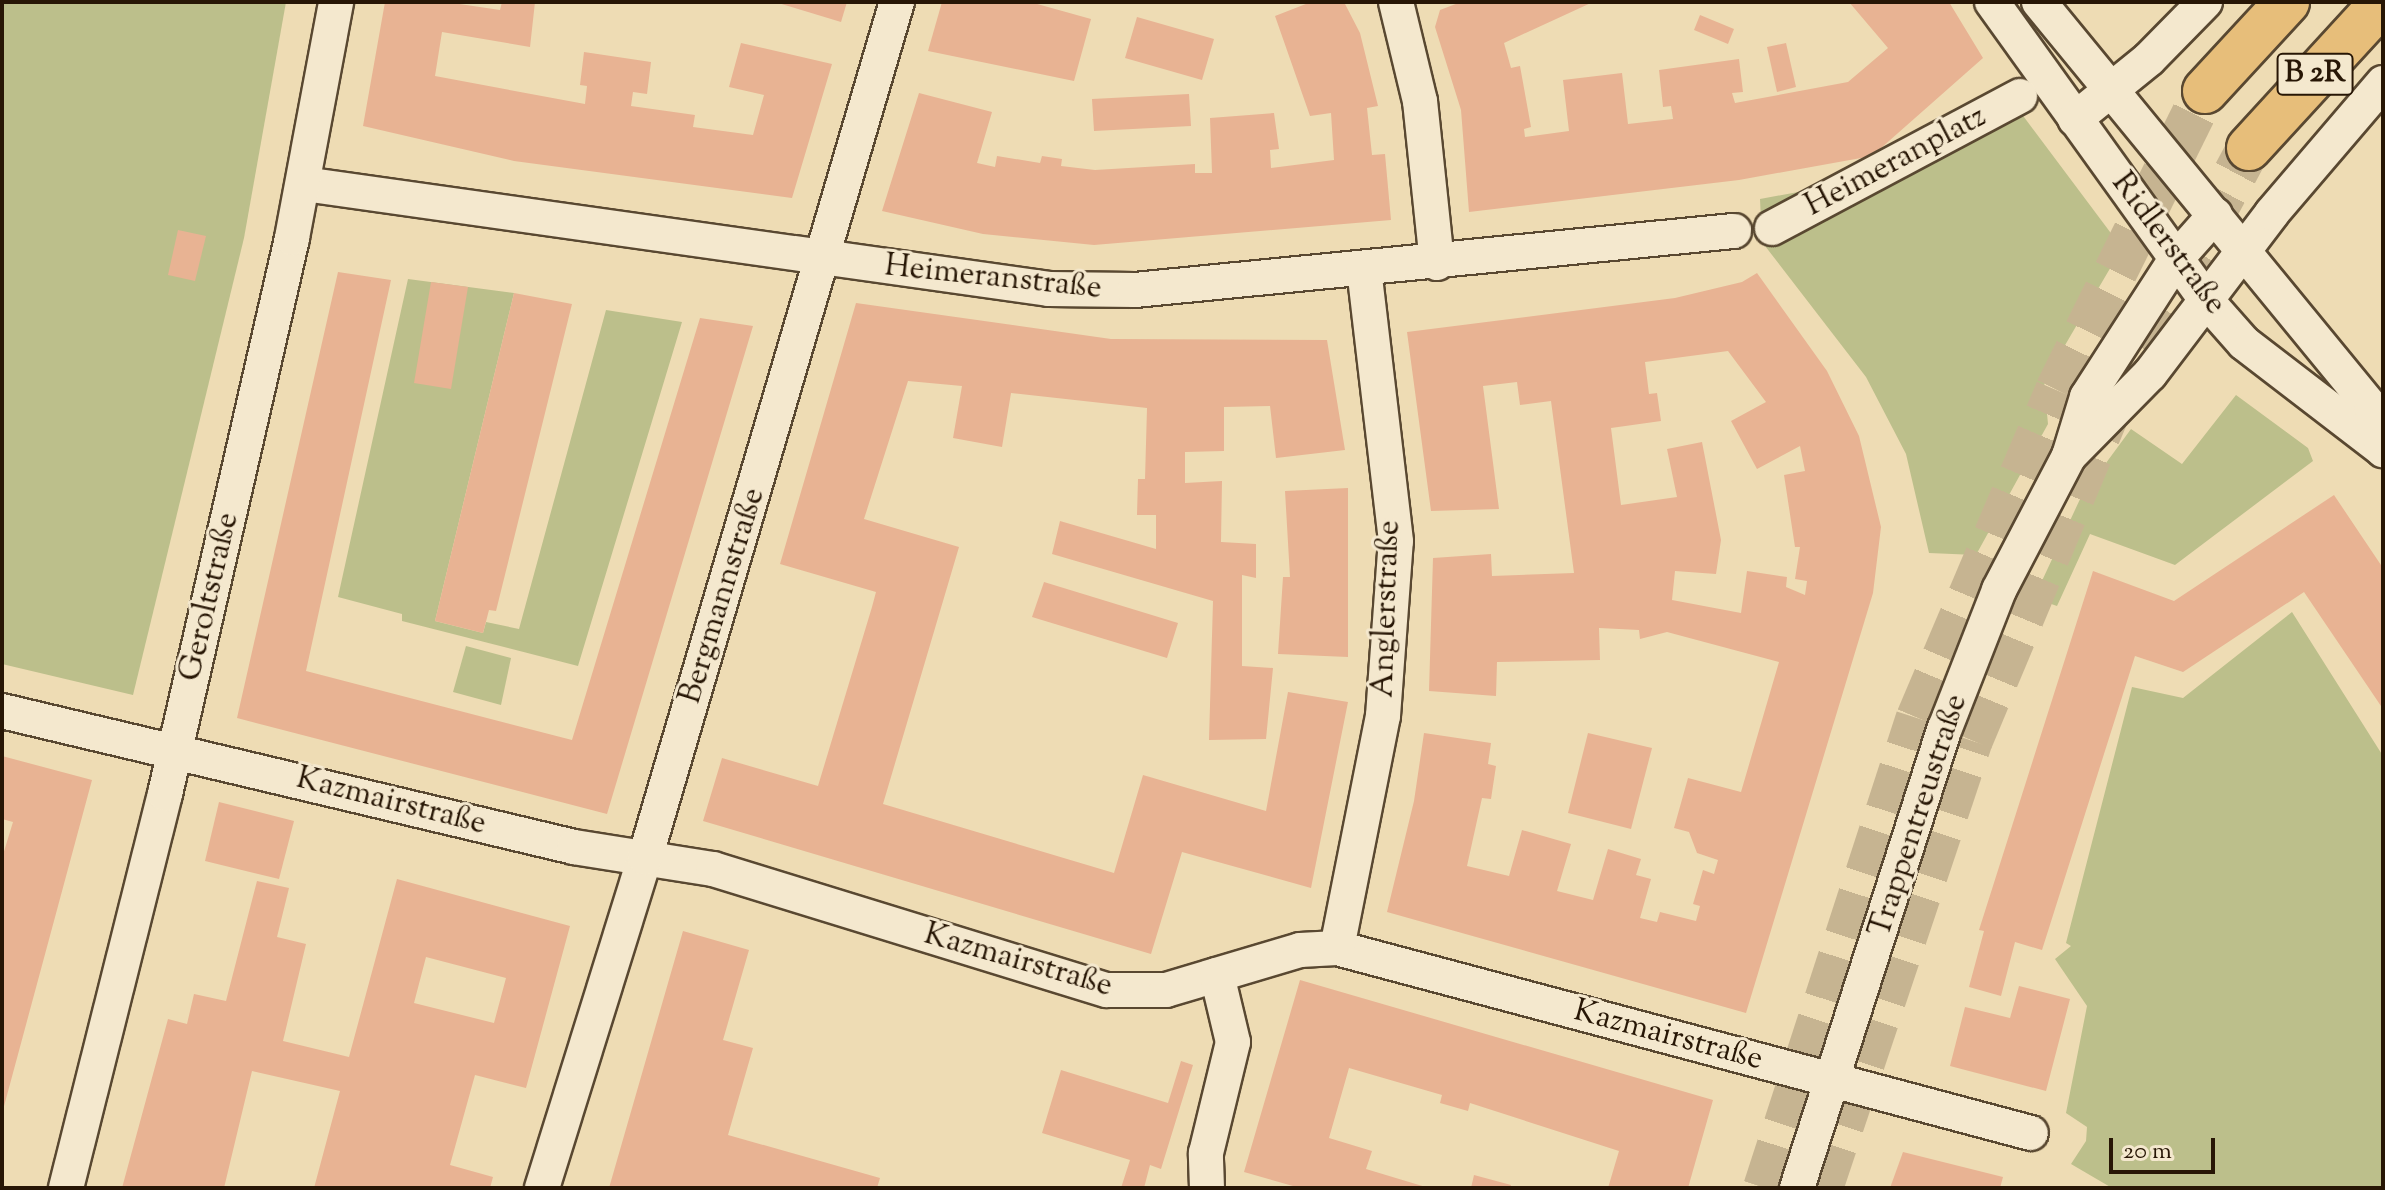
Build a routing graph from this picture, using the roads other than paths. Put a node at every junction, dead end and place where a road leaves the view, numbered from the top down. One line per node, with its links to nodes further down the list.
1 (336, 2): 15 (street, Geroltstraße)
2 (897, 2): 21 (street, Bergmannstraße)
3 (1396, 2): 22 (street)
4 (1992, 2): 13 (street, Ridlerstraße)
5 (2039, 2): 10 (street, Ridlerstraße)
6 (2205, 2): 10 (street)
7 (2287, 2): 11 (highway, B 2R)
8 (2383, 2): 14 (highway, B 2R)
9 (2383, 83): 19 (street, Trappentreustraße)
10 (2112, 87): 13 (street); 16 (street, Ridlerstraße)
11 (2205, 91)
12 (2020, 96): 17 (street, Heimeranplatz)
13 (2075, 119): 20 (street, Ridlerstraße)
14 (2249, 148)
15 (304, 184): 21 (street, Heimeranstraße); 28 (street, Geroltstraße)
16 (2215, 215): 19 (street, Ridlerstraße); 20 (street, Trappentreustraße)
17 (1772, 228)
18 (1734, 231): 22 (street, Heimeranstraße)
19 (2244, 250): 24 (street, Trappentreustraße); 25 (street, Ridlerstraße)
20 (2176, 259): 24 (street, Ridlerstraße); 26 (street, Trappentreustraße)
21 (823, 260): 23 (street, Heimeranstraße); 29 (street, Bergmannstraße)
22 (1437, 263): 23 (street, Heimeranstraße)
23 (1364, 268): 30 (street, Anglerstraße)
24 (2206, 300): 25 (street, Ridlerstraße); 26 (street, Trappentreustraße)
25 (2383, 449)
26 (2069, 456): 32 (street, Trappentreustraße)
27 (2, 711): 28 (street, Kazmairstraße)
28 (175, 749): 29 (street, Kazmairstraße); 34 (street, Geroltstraße)
29 (645, 858): 31 (street, Kazmairstraße); 35 (street, Bergmannstraße)
30 (1337, 948): 31 (street, Kazmairstraße); 32 (street, Kazmairstraße)
31 (1217, 975): 36 (street)
32 (1834, 1081): 33 (street, Kazmairstraße); 37 (street, Trappentreustraße)
33 (2031, 1133)
34 (66, 1188)
35 (542, 1188)
36 (1207, 1188)
37 (1797, 1188)

